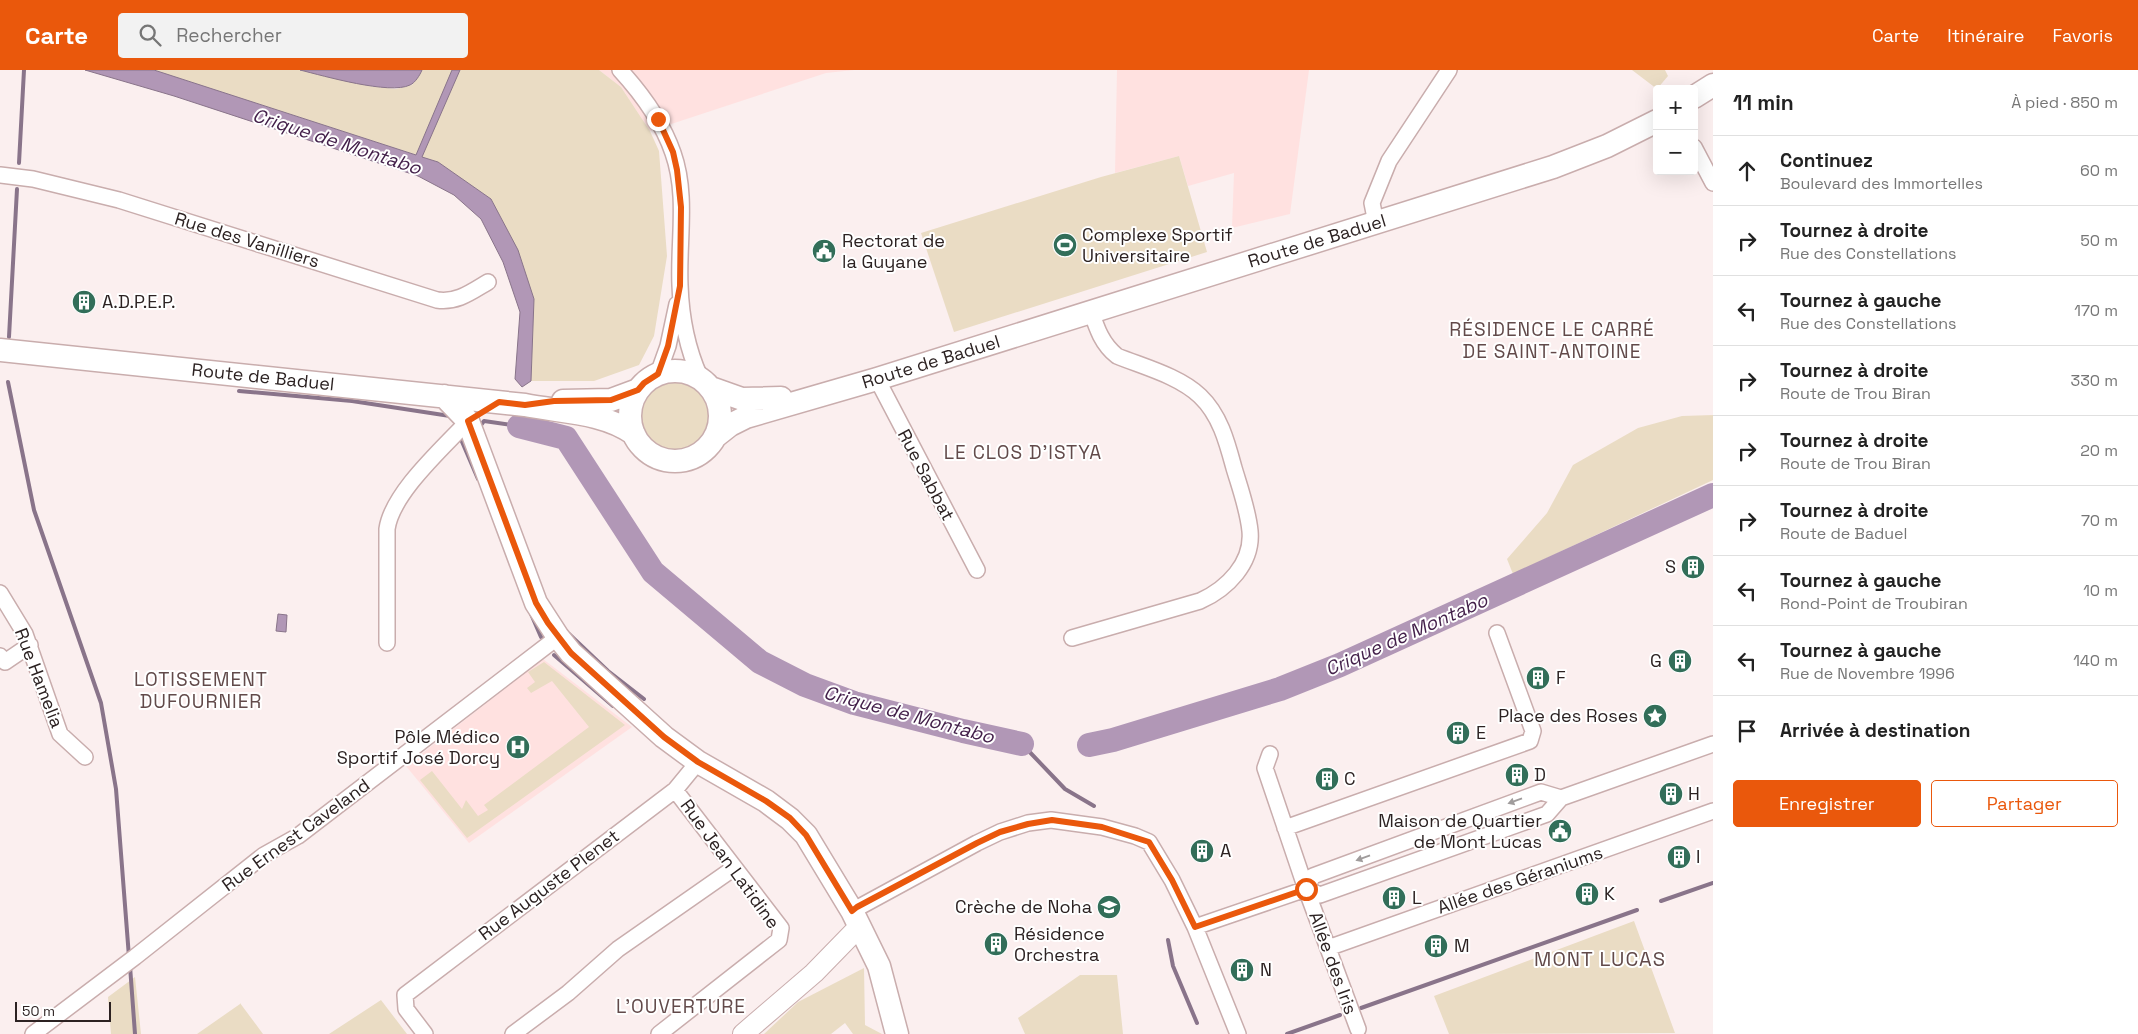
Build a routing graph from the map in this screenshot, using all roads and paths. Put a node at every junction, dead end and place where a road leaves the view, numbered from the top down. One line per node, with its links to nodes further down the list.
1 (620, 70): 11 (street)
2 (1449, 70): 9 (street)
3 (1713, 85): 4 (main road)
4 (1698, 94)
5 (1653, 123): 9 (main road, Route de Baduel)
6 (1698, 155): 8 (street)
7 (0, 175): 10 (street, Rue des Vanilliers)
8 (1713, 183)
9 (1376, 223): 12 (main road, Route de Baduel)
10 (488, 282)
11 (680, 286): 14 (street); 16 (street)
12 (1091, 311): 15 (main road, Route de Baduel); 29 (street)
13 (0, 350): 19 (main road, Route de Baduel)
14 (658, 374): 16 (main road); 17 (main road)
15 (877, 379): 18 (main road, Route de Baduel); 25 (street, Rue Sabbat)
16 (706, 383): 18 (main road, Route de Baduel); 24 (main road)
17 (638, 390): 21 (main road, Route de Baduel); 23 (main road)
18 (829, 393): 24 (main road, Route de Baduel)
19 (444, 396): 20 (main road, Route de Baduel); 22 (main road)
20 (499, 402): 21 (main road, Route de Baduel); 22 (main road)
21 (525, 405): 23 (main road, Route de Baduel)
22 (468, 421): 28 (main road); 30 (street)
23 (634, 434): 24 (main road)
24 (716, 436)
25 (977, 570)
26 (0, 593): 31 (street, Rue Hamelia)
27 (1497, 632): 40 (street)
28 (558, 637): 36 (main road); 47 (street, Rue Ernest Caveland)
29 (1072, 638)
30 (387, 643)
31 (30, 645): 32 (street); 35 (street, Rue Hamelia)
32 (0, 656)
33 (1713, 744): 38 (street)
34 (1270, 754): 40 (street, Allée des Iris)
35 (85, 757)
36 (698, 762): 37 (street, Rue Auguste Plenet); 43 (main road)
37 (675, 790): 41 (street, Rue Jean Latidine); 48 (street, Rue Auguste Plenet)
38 (1561, 798): 42 (street); 42 (street, one-way to 42)
39 (1713, 811): 45 (street, Allée des Géraniums)
40 (1285, 828): 42 (street, Allée des Iris)
41 (734, 868): 49 (street); 50 (street, Rue Jean Latidine)
42 (1306, 889): 44 (street); 45 (street, Allée des Iris)
43 (856, 920): 44 (street); 51 (street); 52 (main road)
44 (1195, 927): 53 (street)
45 (1328, 948): 46 (street, Allée des Iris)
46 (1358, 1030)
47 (33, 1034)
48 (425, 1034)
49 (513, 1034)
50 (659, 1034)
51 (743, 1034)
52 (897, 1034)
53 (1238, 1034)

